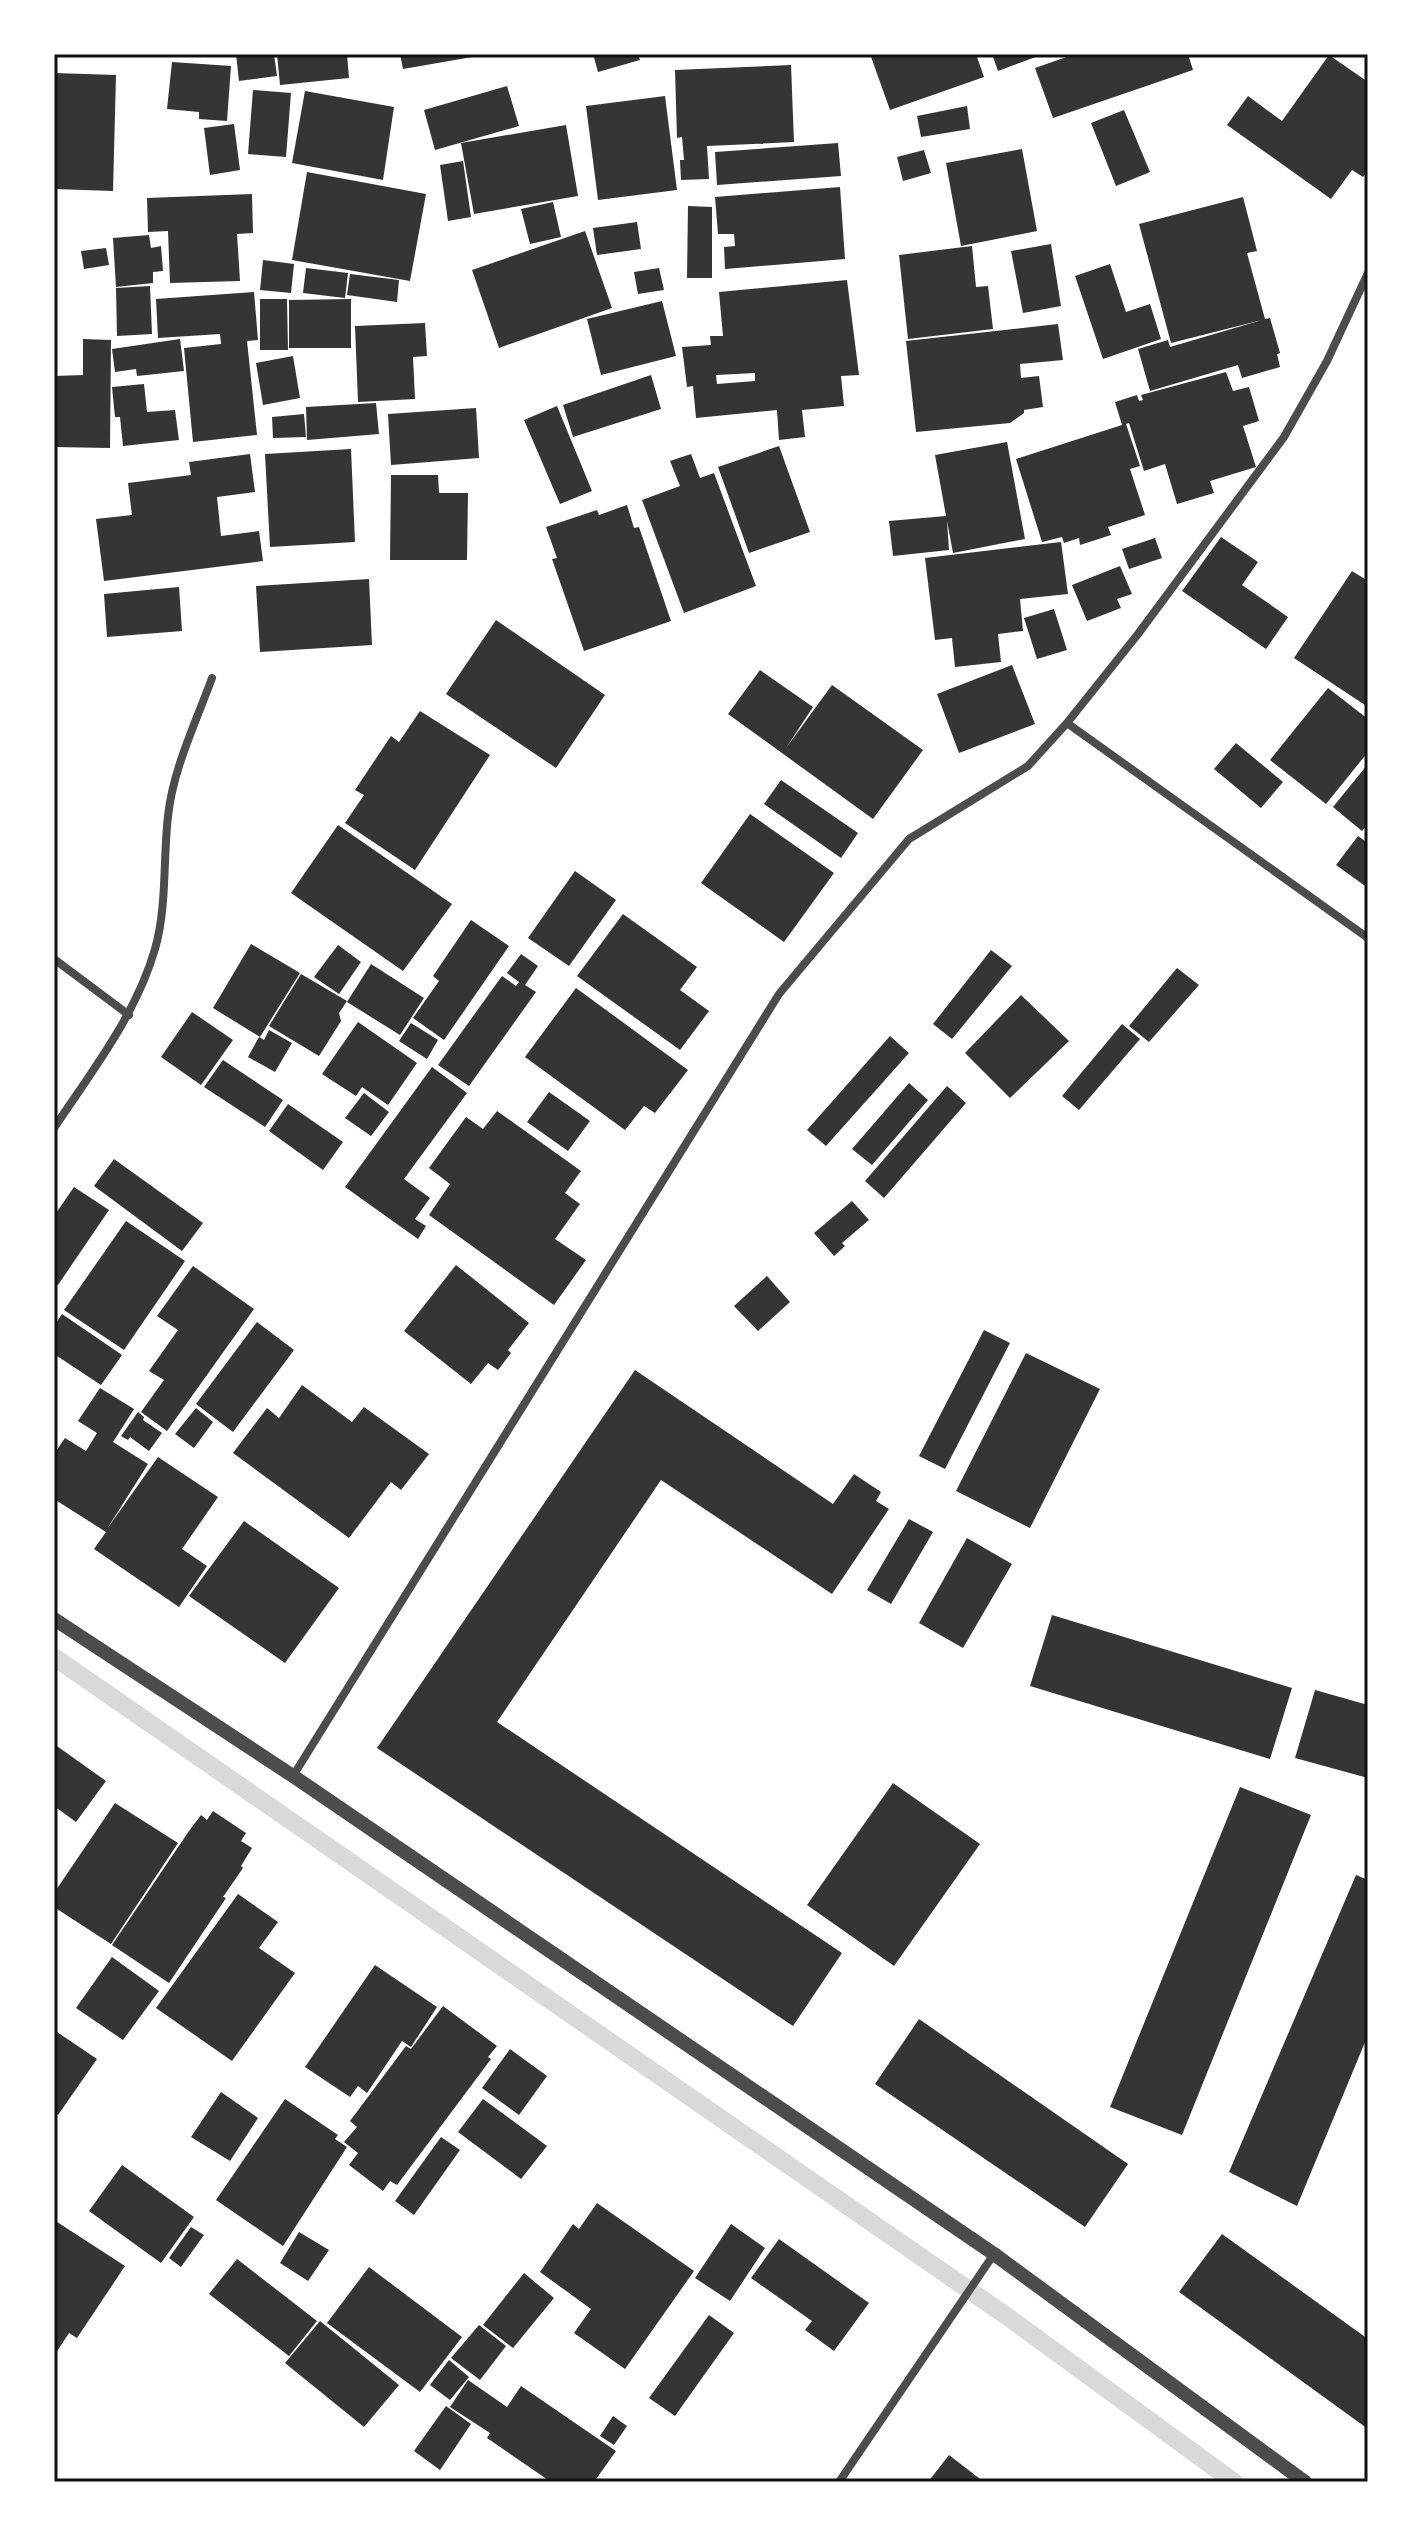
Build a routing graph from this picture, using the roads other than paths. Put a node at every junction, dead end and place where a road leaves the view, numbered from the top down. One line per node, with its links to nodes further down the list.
1 (1368, 273): 3 (street)
2 (212, 678): 6 (street)
3 (1067, 723): 4 (street); 9 (street)
4 (1368, 938)
5 (54, 959): 6 (street)
6 (129, 1015): 7 (street)
7 (54, 1128)
8 (54, 1619): 9 (street)
9 (293, 1776): 10 (street)
10 (994, 2254): 11 (street); 12 (street)
11 (839, 2482)
12 (1305, 2482)

